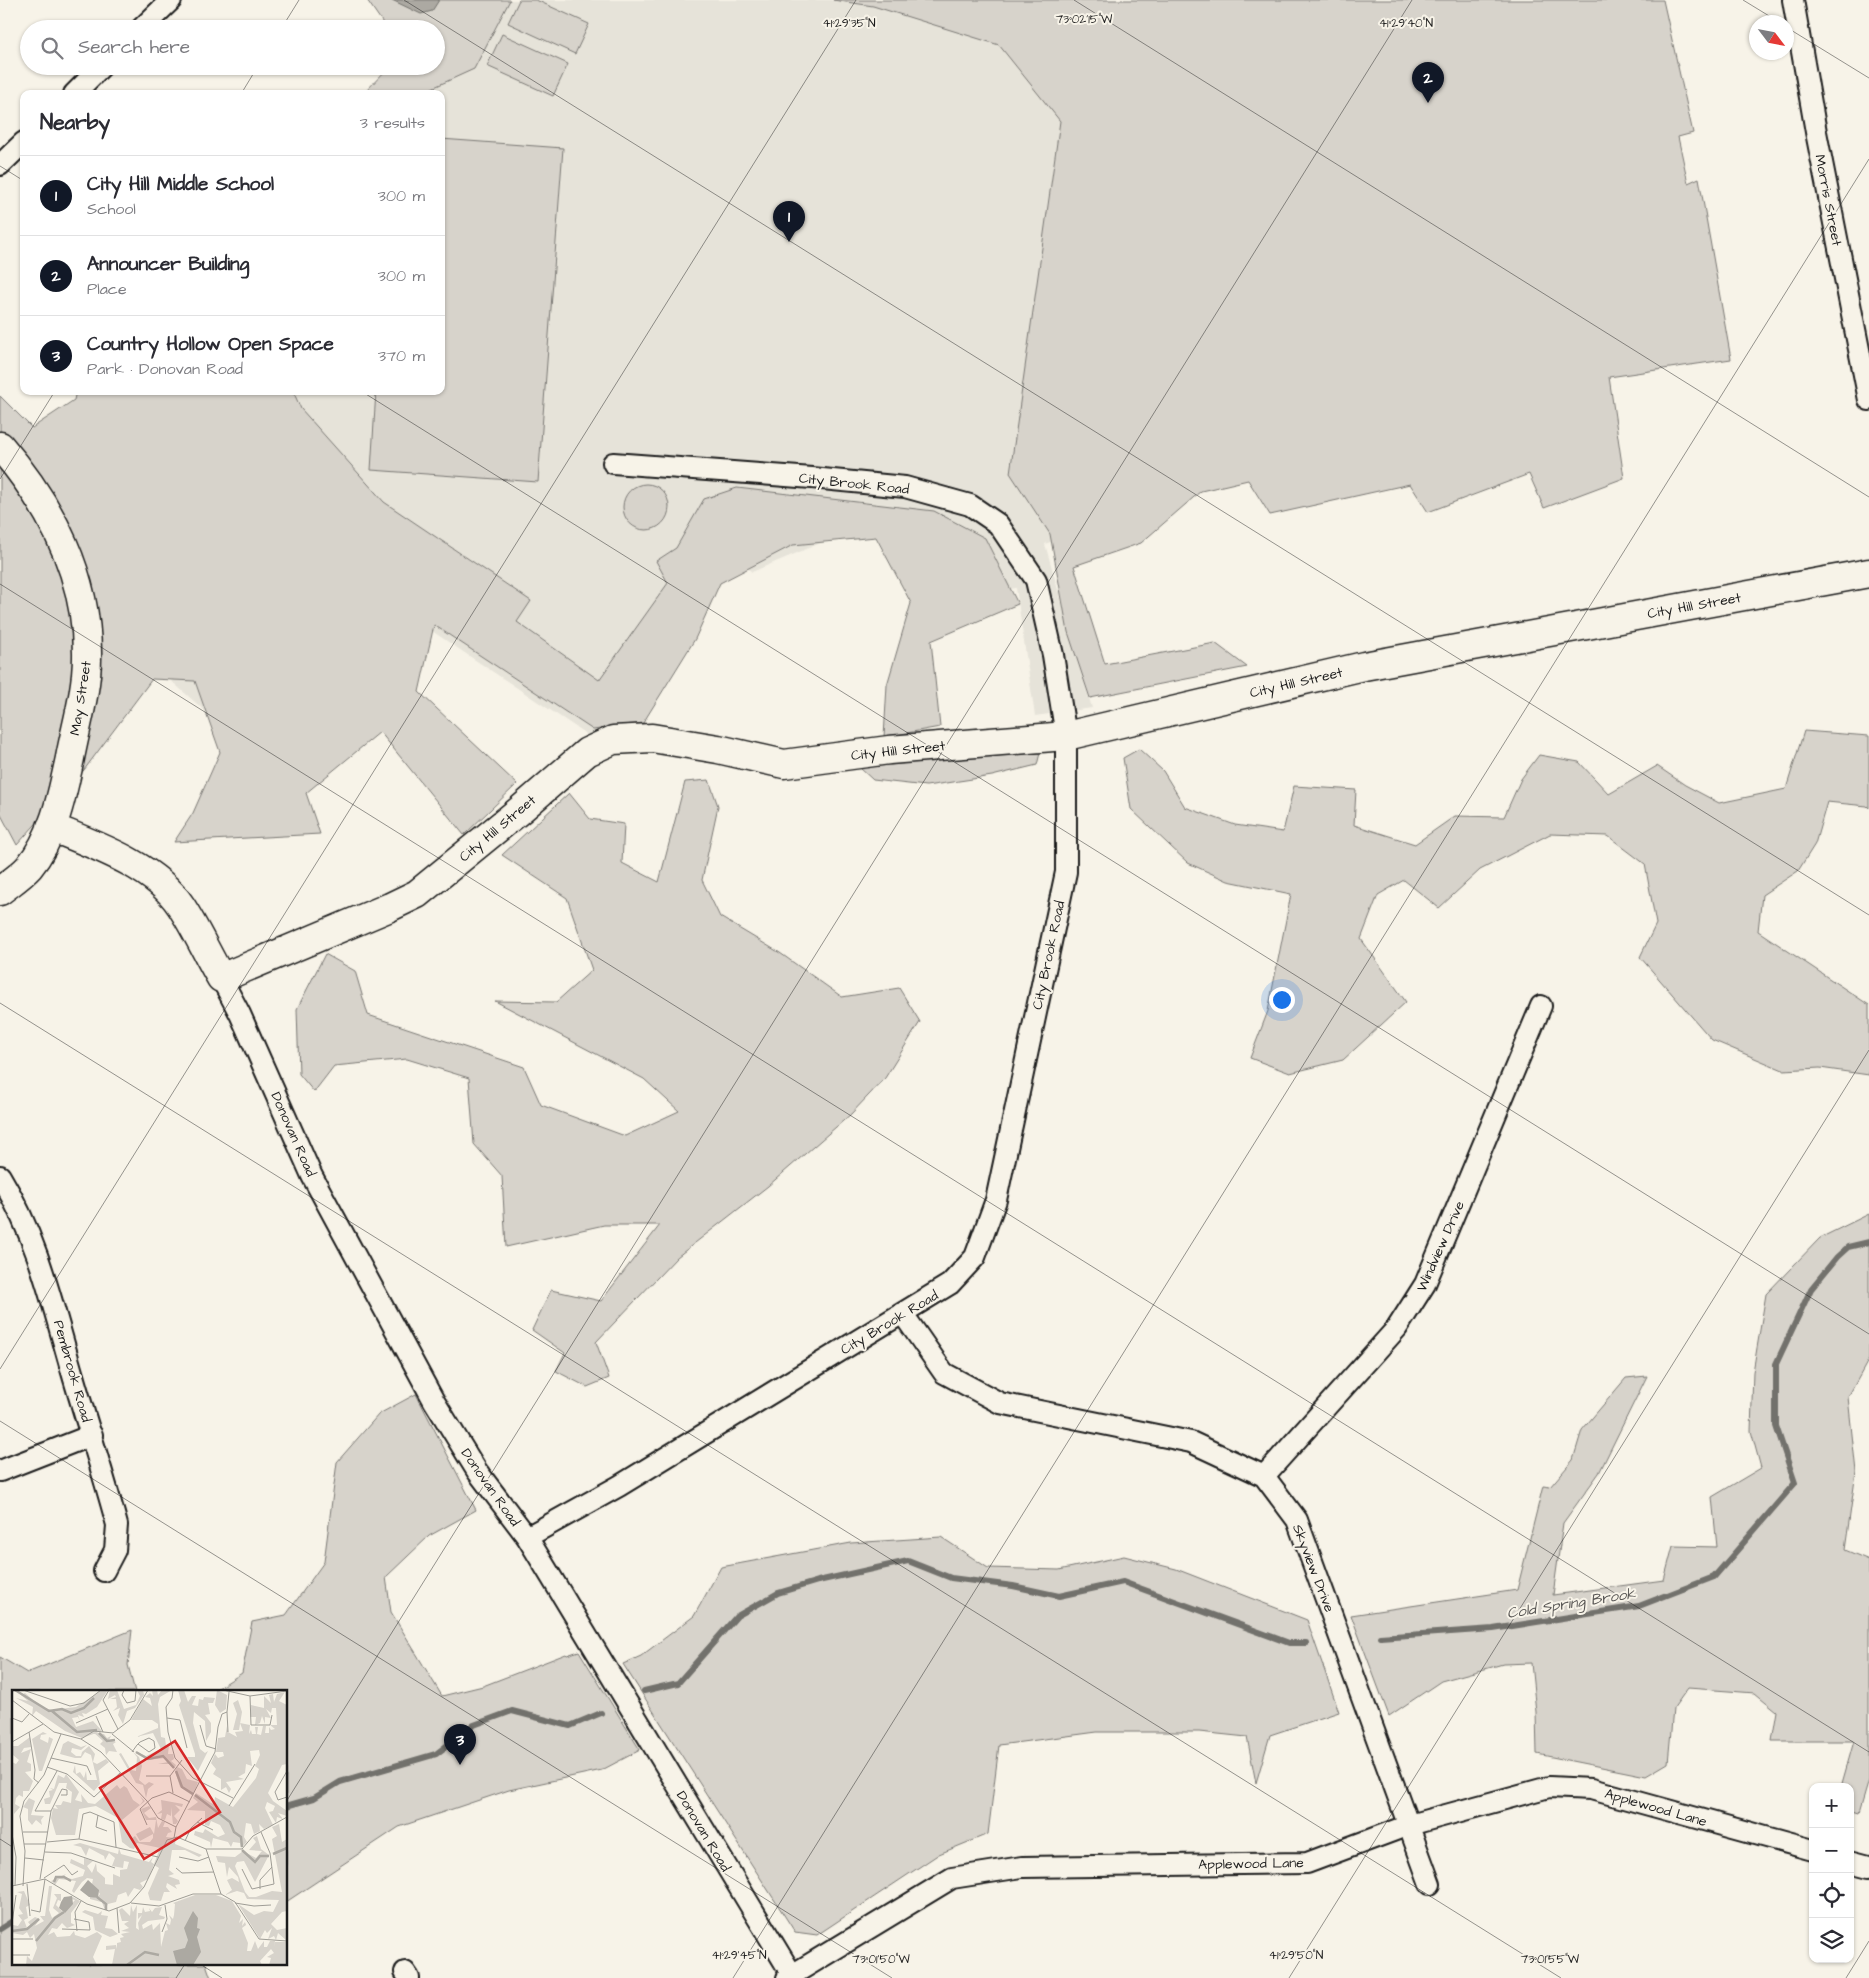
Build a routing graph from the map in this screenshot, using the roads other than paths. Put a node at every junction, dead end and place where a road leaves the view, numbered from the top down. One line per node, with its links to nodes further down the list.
1 (171, 0): 3 (street)
2 (1793, 0): 8 (street, Morris Street)
3 (150, 20)
4 (93, 75): 5 (street)
5 (78, 90)
6 (20, 146): 7 (street)
7 (0, 165)
8 (1869, 400)
9 (0, 446): 13 (street, May Street)
10 (613, 463): 12 (street, City Brook Road)
11 (1869, 573): 12 (street, City Hill Street)
12 (1066, 736): 15 (street, City Hill Street); 18 (street, City Brook Road)
13 (51, 827): 14 (street, May Street); 15 (street)
14 (0, 891)
15 (221, 978): 22 (street, Donovan Road)
16 (1541, 1006): 21 (street, Windview Drive)
17 (0, 1176): 19 (street, Pembrook Road)
18 (903, 1314): 21 (street, Skyview Drive); 22 (street, City Brook Road)
19 (92, 1435): 20 (street); 23 (street, Pembrook Road)
20 (0, 1471)
21 (1264, 1476): 24 (street, Skyview Drive)
22 (527, 1537): 29 (street, Donovan Road)
23 (104, 1571)
24 (1409, 1825): 25 (street, Applewood Lane); 28 (street, Skyview Drive); 29 (street, Applewood Lane)
25 (1809, 1849)
26 (1854, 1862): 27 (street)
27 (1869, 1866)
28 (1430, 1884)
29 (791, 1977)

